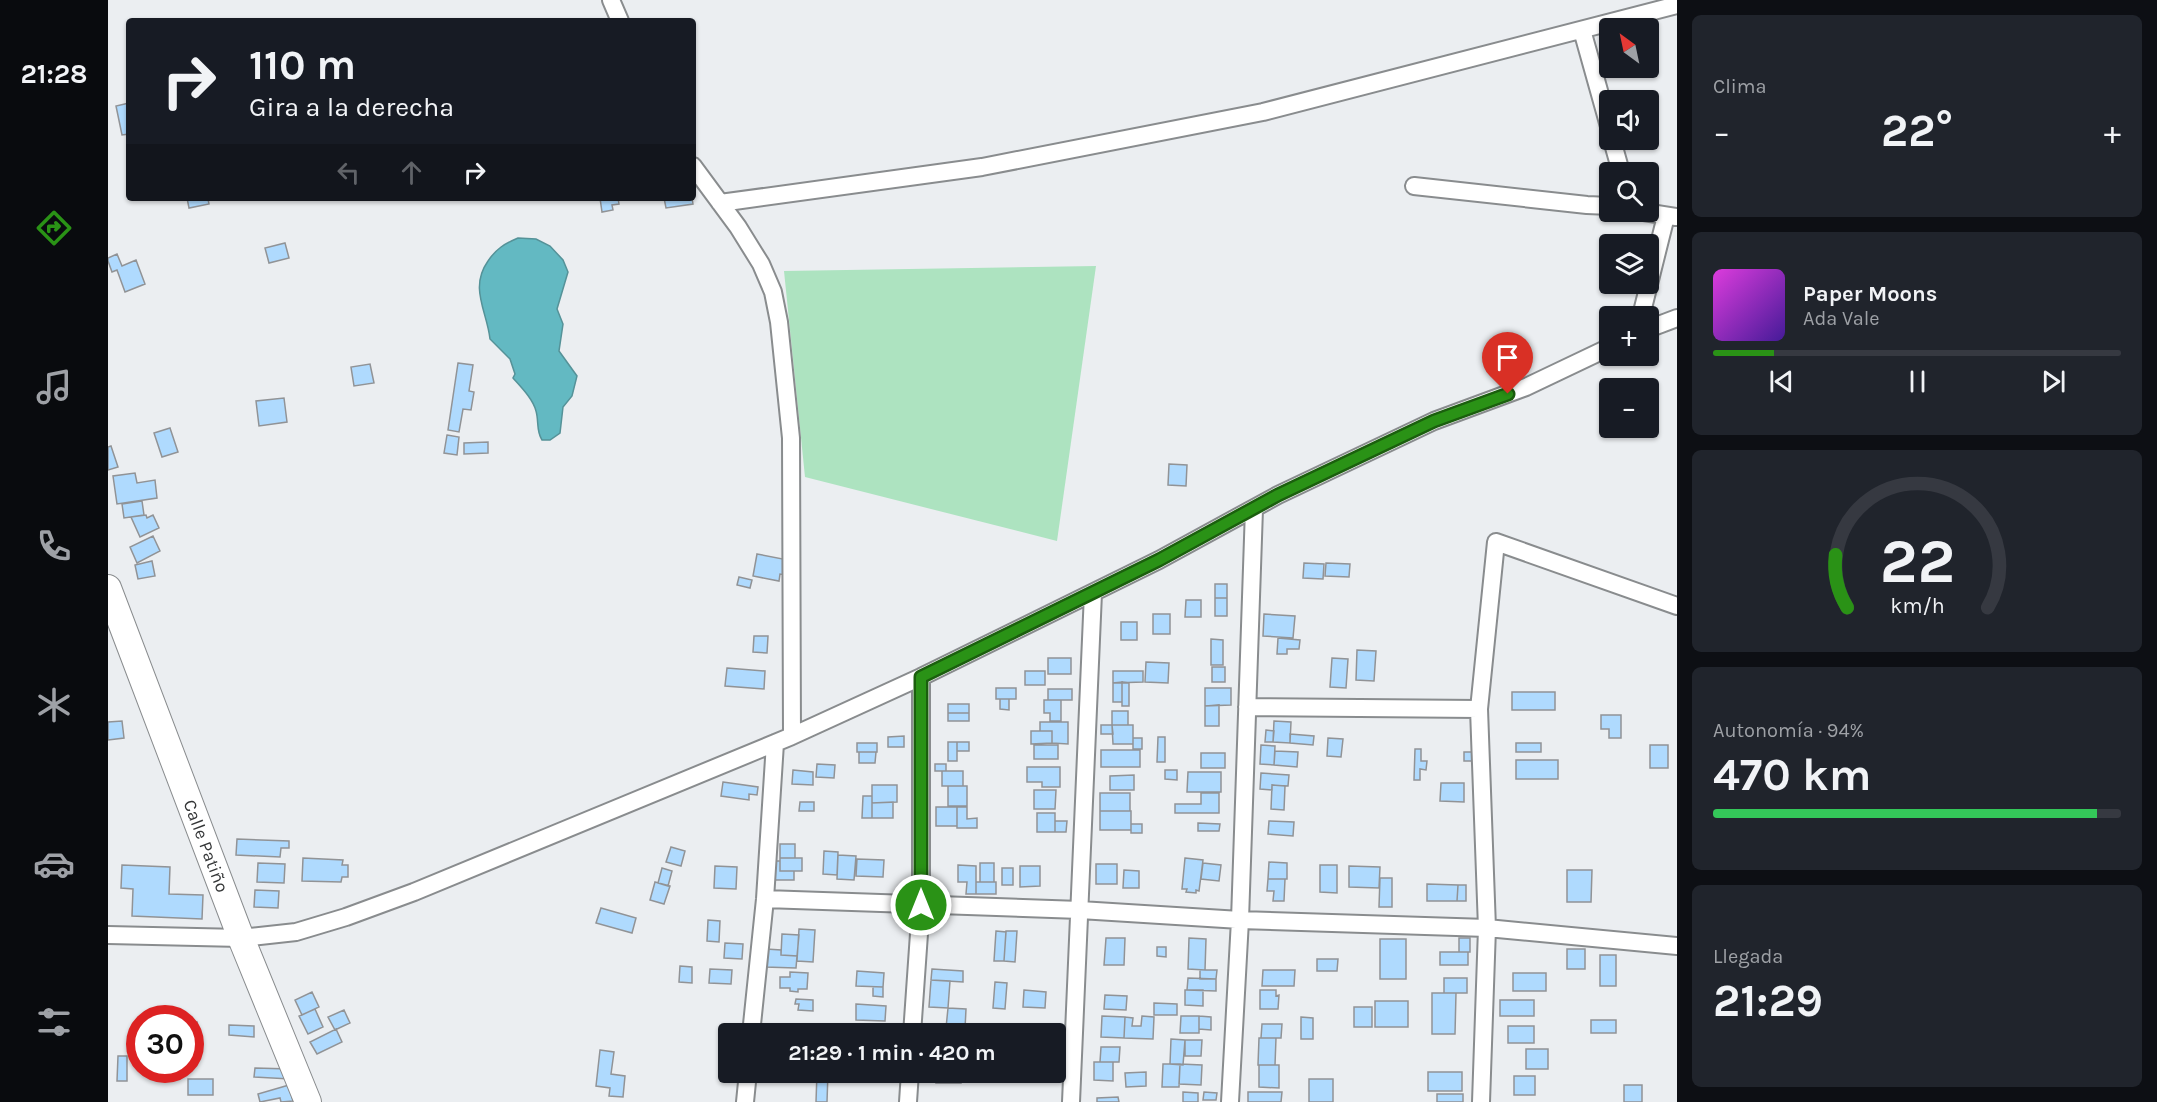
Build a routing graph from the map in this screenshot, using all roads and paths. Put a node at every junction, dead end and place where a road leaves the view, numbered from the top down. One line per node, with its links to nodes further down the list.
1 (611, 0): 3 (street)
2 (1677, 5): 4 (street)
3 (619, 18)
4 (1582, 30): 5 (street); 8 (street)
5 (1599, 91)
6 (696, 170): 8 (street)
7 (1414, 186): 9 (street)
8 (720, 204): 22 (street)
9 (1599, 206)
10 (1671, 216): 11 (street)
11 (1644, 306)
12 (1677, 318): 13 (street)
13 (1659, 325)
14 (1599, 352): 15 (street)
15 (1254, 508): 17 (street); 20 (street)
16 (108, 588): 30 (main road, Calle Patiño)
17 (1093, 593): 19 (street); 26 (street)
18 (1677, 606): 21 (street)
19 (921, 677): 22 (street); 25 (street)
20 (1247, 707): 21 (street); 27 (street)
21 (1479, 709): 28 (street)
22 (792, 736): 23 (street)
23 (775, 743): 24 (street); 30 (street)
24 (765, 899): 25 (street); 32 (street)
25 (921, 905): 26 (street); 33 (street)
26 (1080, 910): 27 (street); 39 (street)
27 (1240, 920): 28 (street); 40 (street)
28 (1487, 928): 31 (street); 41 (street)
29 (108, 934): 30 (street)
30 (241, 938): 36 (main road, Calle Patiño)
31 (1677, 946)
32 (753, 1023)
33 (913, 1023)
34 (747, 1083): 37 (street)
35 (909, 1083): 38 (street)
36 (308, 1102)
37 (745, 1102)
38 (908, 1102)
39 (1071, 1102)
40 (1230, 1102)
41 (1481, 1102)

